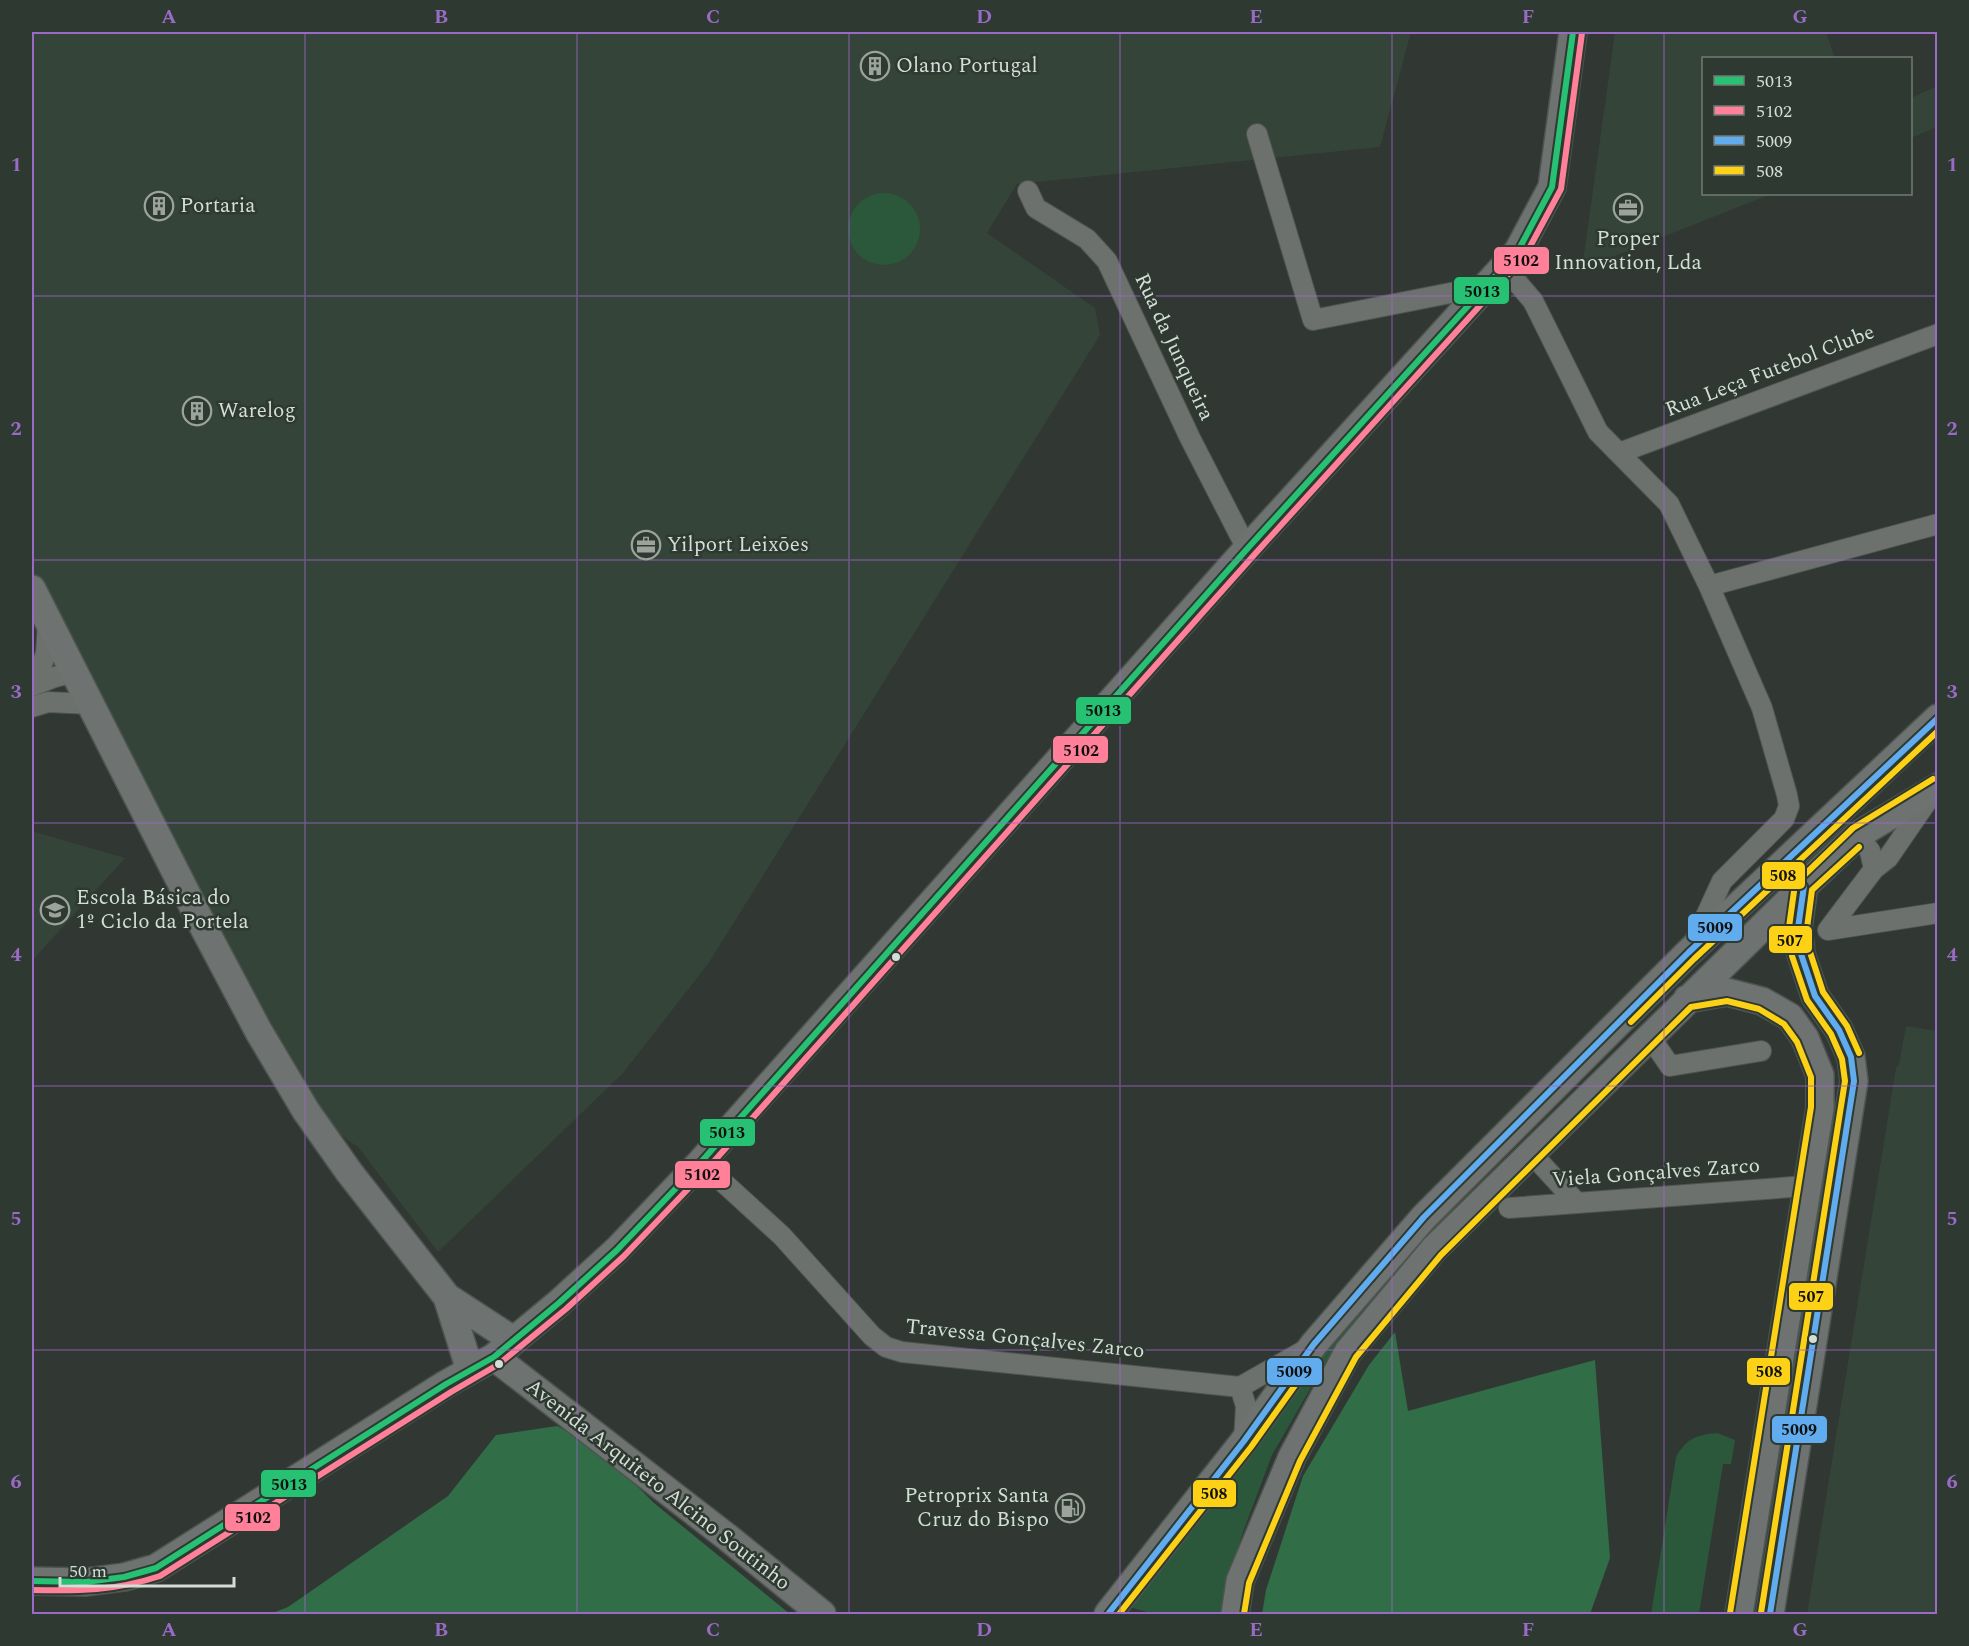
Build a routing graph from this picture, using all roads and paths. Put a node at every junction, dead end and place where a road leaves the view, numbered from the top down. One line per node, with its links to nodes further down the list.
1 (1573, 32): 4 (main road)
2 (1257, 134): 4 (street)
3 (1028, 191): 8 (street, Rua da Junqueira)
4 (1495, 277): 6 (street); 8 (main road)
5 (1938, 334): 6 (street, Rua Leça Futebol Clube)
6 (1619, 453): 9 (street)
7 (1938, 524): 9 (street)
8 (1247, 549): 27 (main road)
9 (1709, 586): 22 (street)
10 (32, 589): 11 (main road, Avenida Arquiteto Alcino Soutinho)
11 (48, 620): 12 (main road, Avenida Arquiteto Alcino Soutinho); 13 (street)
12 (74, 672): 13 (street); 14 (main road, Avenida Arquiteto Alcino Soutinho)
13 (33, 685)
14 (90, 704): 15 (street); 31 (main road, Avenida Arquiteto Alcino Soutinho)
15 (32, 707)
16 (1938, 718): 22 (main road)
17 (1937, 787): 18 (main road); 19 (street)
18 (1858, 835): 19 (street); 20 (main road)
19 (1874, 869): 21 (street)
20 (1804, 886): 23 (main road); 42 (main road)
21 (1938, 913)
22 (1688, 953): 32 (main road)
23 (1688, 999): 24 (main road); 28 (main road)
24 (1650, 1037): 25 (street); 26 (main road)
25 (1761, 1051)
26 (1531, 1153): 29 (street); 40 (main road)
27 (700, 1162): 33 (main road); 35 (street, Travessa Gonçalves Zarco)
28 (1806, 1186): 29 (street, Viela Gonçalves Zarco); 41 (main road)
29 (1577, 1203): 30 (street, Viela Gonçalves Zarco)
30 (1509, 1208)
31 (447, 1296): 33 (main road, Avenida Arquiteto Alcino Soutinho); 34 (main road, Avenida Arquiteto Alcino Soutinho)
32 (1314, 1344): 35 (street); 36 (main road)
33 (503, 1348): 34 (main road); 38 (main road, Avenida Arquiteto Alcino Soutinho)
34 (470, 1370): 37 (main road)
35 (1240, 1387): 36 (street)
36 (1244, 1441): 39 (main road)
37 (32, 1581)
38 (822, 1614)
39 (1108, 1614)
40 (1235, 1614)
41 (1739, 1614)
42 (1770, 1614)

